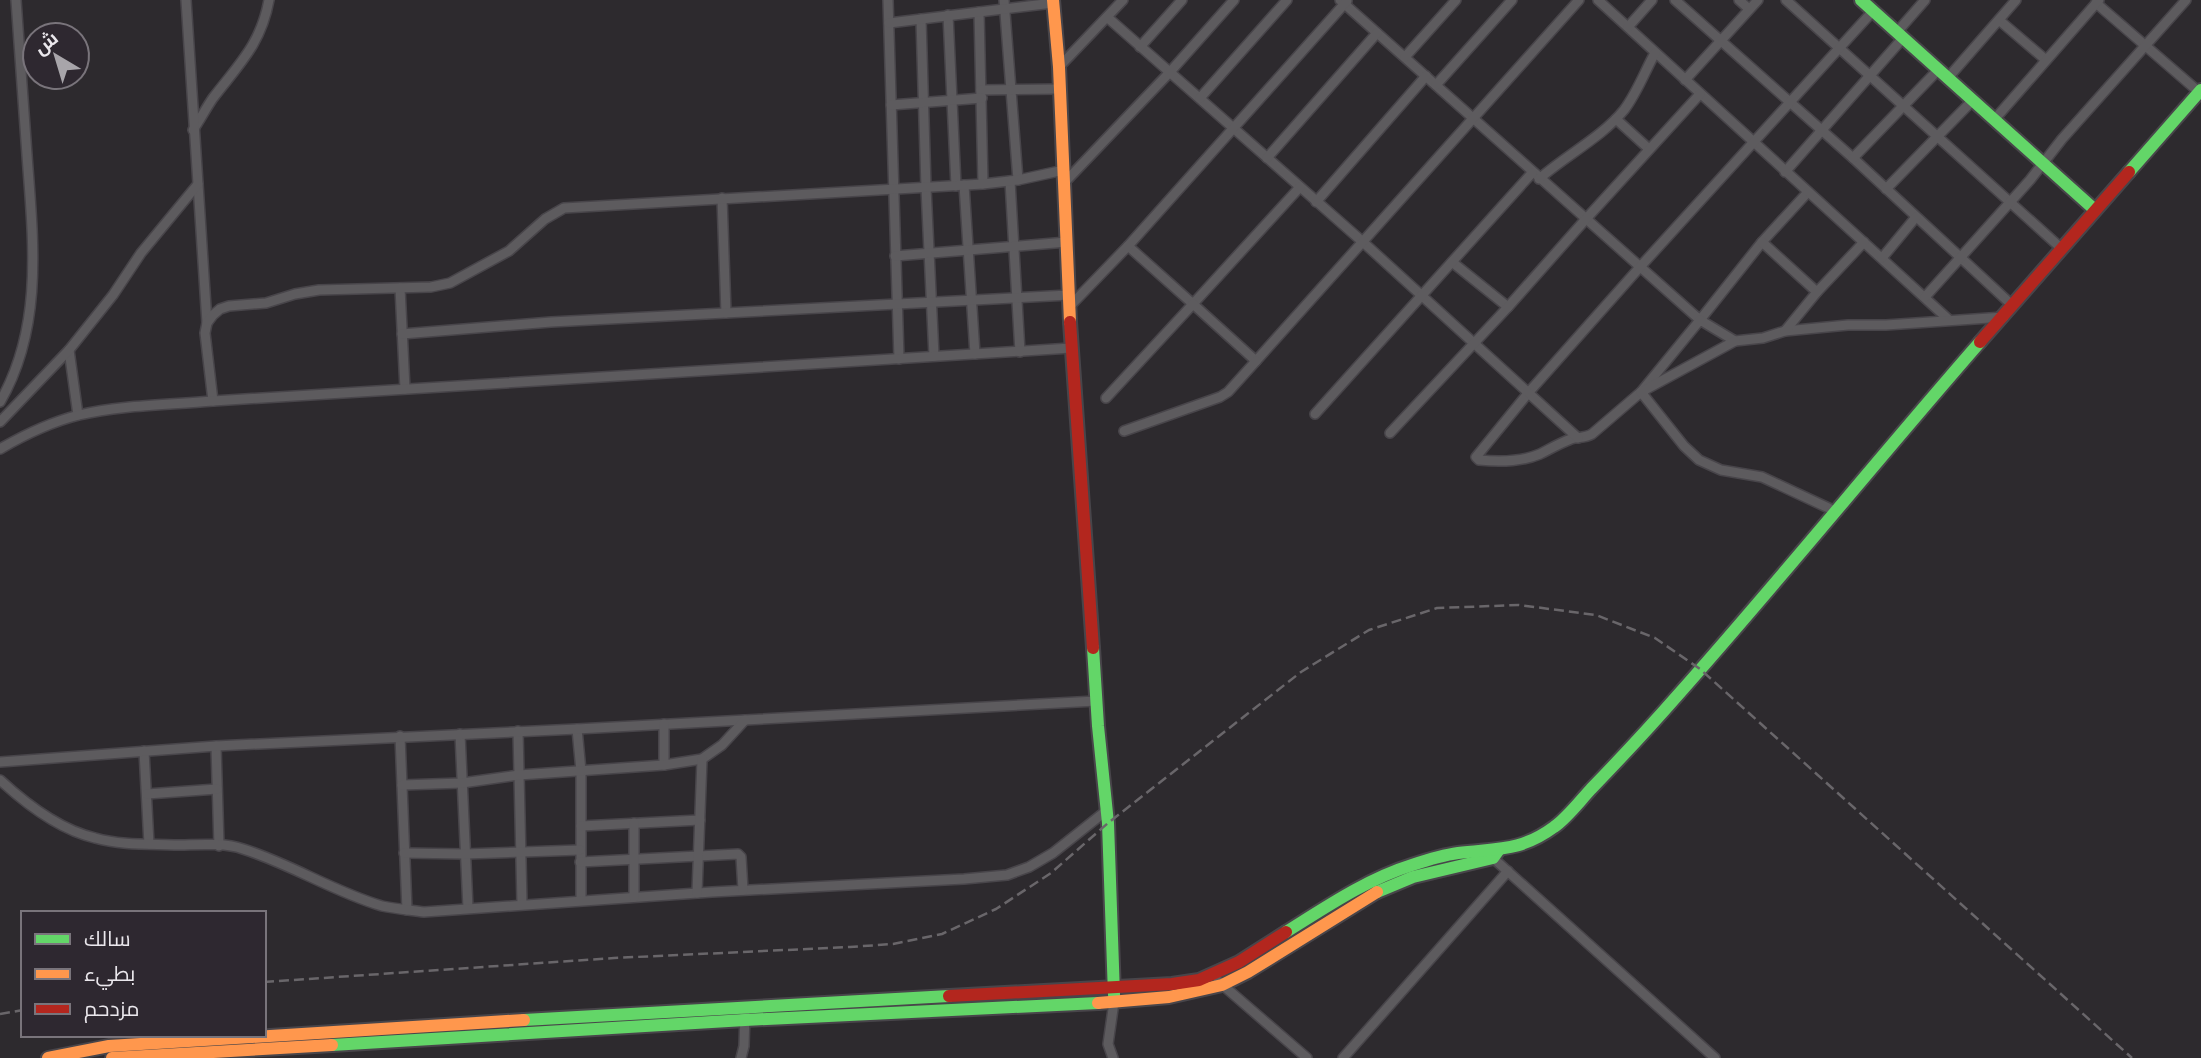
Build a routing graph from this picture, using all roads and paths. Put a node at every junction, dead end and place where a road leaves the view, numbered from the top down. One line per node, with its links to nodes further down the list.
1 (16, 0): 140 (street)
2 (186, 0): 67 (street)
3 (268, 0): 67 (street)
4 (888, 0): 33 (street)
5 (1123, 0): 30 (street)
6 (1182, 0): 39 (street)
7 (1234, 0): 45 (street)
8 (1287, 0): 56 (street)
9 (1456, 0): 42 (street)
10 (1513, 0): 50 (street)
11 (1579, 0): 63 (street)
12 (1598, 0): 34 (street)
13 (1652, 0): 34 (street)
14 (1675, 0): 37 (street)
15 (1739, 0): 26 (street)
16 (1758, 0): 26 (street)
17 (1786, 0): 40 (street)
18 (1861, 0): 27 (main road)
19 (1925, 0): 36 (street)
20 (2016, 0): 32 (street)
21 (2186, 0): 38 (street)
22 (1053, 1): 25 (street); 44 (main road)
23 (1344, 1): 35 (street); 66 (street)
24 (2098, 1): 38 (street); 43 (street)
25 (1004, 4): 28 (street); 52 (street)
26 (1749, 9): 37 (street)
27 (1873, 11): 36 (main road); 40 (street)
28 (979, 12): 29 (street); 54 (street)
29 (948, 15): 31 (street); 57 (street)
30 (1107, 17): 39 (street); 44 (street)
31 (921, 19): 33 (street); 59 (street)
32 (1999, 20): 43 (street); 46 (street)
33 (890, 23): 61 (street)
34 (1628, 27): 41 (street)
35 (1377, 33): 42 (street); 73 (street)
36 (1900, 35): 46 (main road); 48 (street)
37 (1721, 41): 49 (street); 60 (street)
38 (2146, 45): 53 (street); 74 (street)
39 (1140, 47): 45 (street)
40 (1839, 48): 48 (street); 60 (street)
41 (1655, 53): 49 (street); 64 (street)
42 (1405, 58): 47 (street)
43 (2046, 60): 65 (street)
44 (1059, 67): 51 (main road)
45 (1170, 72): 56 (street); 76 (street)
46 (1942, 74): 58 (main road); 62 (street)
47 (1426, 76): 50 (street); 88 (street)
48 (1870, 77): 62 (street); 68 (street)
49 (1685, 80): 55 (street)
50 (1436, 85): 63 (street)
51 (1060, 89): 52 (street); 76 (main road)
52 (1012, 91): 54 (street); 78 (street)
53 (2200, 91): 90 (main road)
54 (982, 94): 57 (street); 80 (street)
55 (1700, 94): 70 (street); 71 (street)
56 (1200, 98): 66 (street)
57 (953, 99): 59 (street); 81 (street)
58 (1972, 101): 65 (main road); 69 (street)
59 (922, 102): 61 (street); 83 (street)
60 (1791, 102): 68 (street); 70 (street)
61 (891, 105): 84 (street)
62 (1903, 106): 69 (street); 72 (street)
63 (1473, 118): 77 (street); 96 (street)
64 (1616, 119): 71 (street); 77 (street)
65 (1994, 120): 74 (main road)
66 (1235, 129): 73 (street); 98 (street)
67 (193, 130): 79 (street)
68 (1822, 131): 72 (street); 75 (street)
69 (1937, 137): 85 (street); 89 (street)
70 (1753, 143): 75 (street); 106 (street)
71 (1649, 149): 92 (street)
72 (1853, 158): 85 (street)
73 (1267, 159): 82 (street)
74 (2043, 164): 89 (street); 90 (main road)
75 (1785, 172): 86 (street)
76 (1064, 176): 78 (street); 93 (main road)
77 (1536, 176): 92 (street); 105 (street)
78 (1014, 181): 80 (street); 97 (street)
79 (198, 184): 123 (street); 129 (street)
80 (984, 184): 81 (street)
81 (960, 186): 83 (street); 100 (street)
82 (1300, 187): 88 (street); 116 (street)
83 (926, 188): 84 (street); 101 (street)
84 (892, 189): 87 (street); 102 (street)
85 (1886, 189): 91 (street)
86 (1808, 192): 94 (street); 95 (street)
87 (722, 198): 107 (street); 119 (street)
88 (1316, 202): 96 (street)
89 (2010, 204): 99 (street); 104 (street)
90 (2095, 210): 99 (main road)
91 (1916, 216): 103 (street); 104 (street)
92 (1585, 219): 106 (street); 118 (street)
93 (1068, 242): 97 (street); 113 (main road)
94 (1762, 242): 108 (street); 122 (street)
95 (1864, 242): 103 (street); 108 (street)
96 (1364, 243): 109 (street); 134 (street)
97 (1014, 246): 100 (street); 110 (street)
98 (1128, 246): 113 (street); 116 (street)
99 (2062, 249): 117 (main road)
100 (968, 251): 101 (street); 112 (street)
101 (929, 254): 102 (street); 114 (street)
102 (895, 256): 115 (street)
103 (1882, 258): 111 (street)
104 (1961, 258): 111 (street); 117 (street)
105 (1452, 262): 109 (street); 118 (street)
106 (1640, 267): 122 (street); 136 (street)
107 (400, 288): 123 (street); 125 (street)
108 (1817, 292): 124 (street)
109 (1422, 295): 127 (street); 141 (street)
110 (1017, 297): 112 (street); 113 (street); 130 (street)
111 (1924, 297): 121 (street)
112 (972, 299): 114 (street); 131 (street)
113 (1069, 301): 128 (main road)
114 (931, 302): 115 (street); 132 (street)
115 (896, 303): 119 (street); 133 (street)
116 (1193, 304): 134 (street); 138 (street)
117 (2013, 306): 120 (main road)
118 (1508, 307): 127 (street)
119 (726, 313): 125 (street)
120 (2004, 317): 121 (street); 148 (main road)
121 (1948, 319): 124 (street)
122 (1700, 320): 126 (street); 137 (street)
123 (207, 323): 139 (street)
124 (1785, 331): 126 (street)
125 (402, 334): 135 (street)
126 (1735, 341): 137 (street)
127 (1475, 343): 136 (street); 145 (street)
128 (1071, 348): 130 (street); 149 (main road)
129 (69, 350): 142 (street); 143 (street)
130 (1020, 352): 131 (street)
131 (975, 354): 132 (street)
132 (934, 356): 133 (street)
133 (898, 359): 135 (street)
134 (1256, 361): 144 (street)
135 (405, 389): 139 (street)
136 (1529, 392): 146 (street); 146 (street)
137 (1641, 392): 146 (street); 148 (street)
138 (1106, 398)
139 (212, 401): 142 (street)
140 (0, 402)
141 (1315, 414)
142 (78, 415): 147 (street)
143 (0, 422)
144 (1125, 431)
145 (1390, 433)
146 (1577, 438)
147 (0, 449)
148 (1835, 511): 179 (main road)
149 (1096, 701): 150 (street); 168 (main road)
150 (745, 720): 151 (street); 158 (street)
151 (664, 724): 152 (street); 160 (street)
152 (577, 729): 153 (street); 161 (street)
153 (518, 731): 154 (street); 162 (street)
154 (460, 734): 155 (street); 164 (street)
155 (400, 736): 156 (street); 165 (street)
156 (216, 746): 157 (street); 166 (street)
157 (144, 751): 159 (street); 167 (street)
158 (702, 759): 160 (street); 169 (street)
159 (0, 762)
160 (664, 765): 161 (street)
161 (581, 771): 162 (street); 171 (street)
162 (519, 775): 164 (street); 175 (street)
163 (0, 780): 172 (street)
164 (462, 783): 165 (street); 177 (street)
165 (402, 785): 176 (street)
166 (217, 789): 167 (street); 173 (street)
167 (146, 794): 172 (street)
168 (1106, 811): 183 (street); 192 (main road)
169 (699, 820): 170 (street); 178 (street)
170 (634, 823): 171 (street); 180 (street)
171 (581, 826): 174 (street)
172 (149, 844): 173 (street)
173 (219, 846): 189 (street)
174 (580, 849): 175 (street); 181 (street)
175 (521, 852): 177 (street); 187 (street)
176 (404, 853): 177 (street); 189 (street)
177 (465, 854): 188 (street)
178 (698, 855): 180 (street); 183 (street); 184 (street)
179 (1495, 855): 182 (street); 190 (main road); 191 (main road)
180 (634, 860): 181 (street); 185 (street)
181 (580, 862): 186 (street)
182 (1508, 871): 202 (street); 203 (street)
183 (743, 890): 184 (street)
184 (697, 892): 185 (street)
185 (634, 897): 186 (street)
186 (581, 900): 187 (street)
187 (522, 904): 188 (street)
188 (468, 908): 189 (street)
189 (407, 910)
190 (1212, 975): 191 (street); 192 (main road)
191 (1222, 985): 193 (main road); 201 (street)
192 (1114, 988): 193 (main road); 194 (main road)
193 (1114, 1002): 194 (main road); 200 (street)
194 (745, 1014): 195 (main road); 198 (main road); 199 (street)
195 (266, 1036)
196 (252, 1037): 197 (main road)
197 (48, 1058)
198 (113, 1058)
199 (741, 1058)
200 (1113, 1058)
201 (1307, 1058)
202 (1343, 1058)
203 (1715, 1058)

